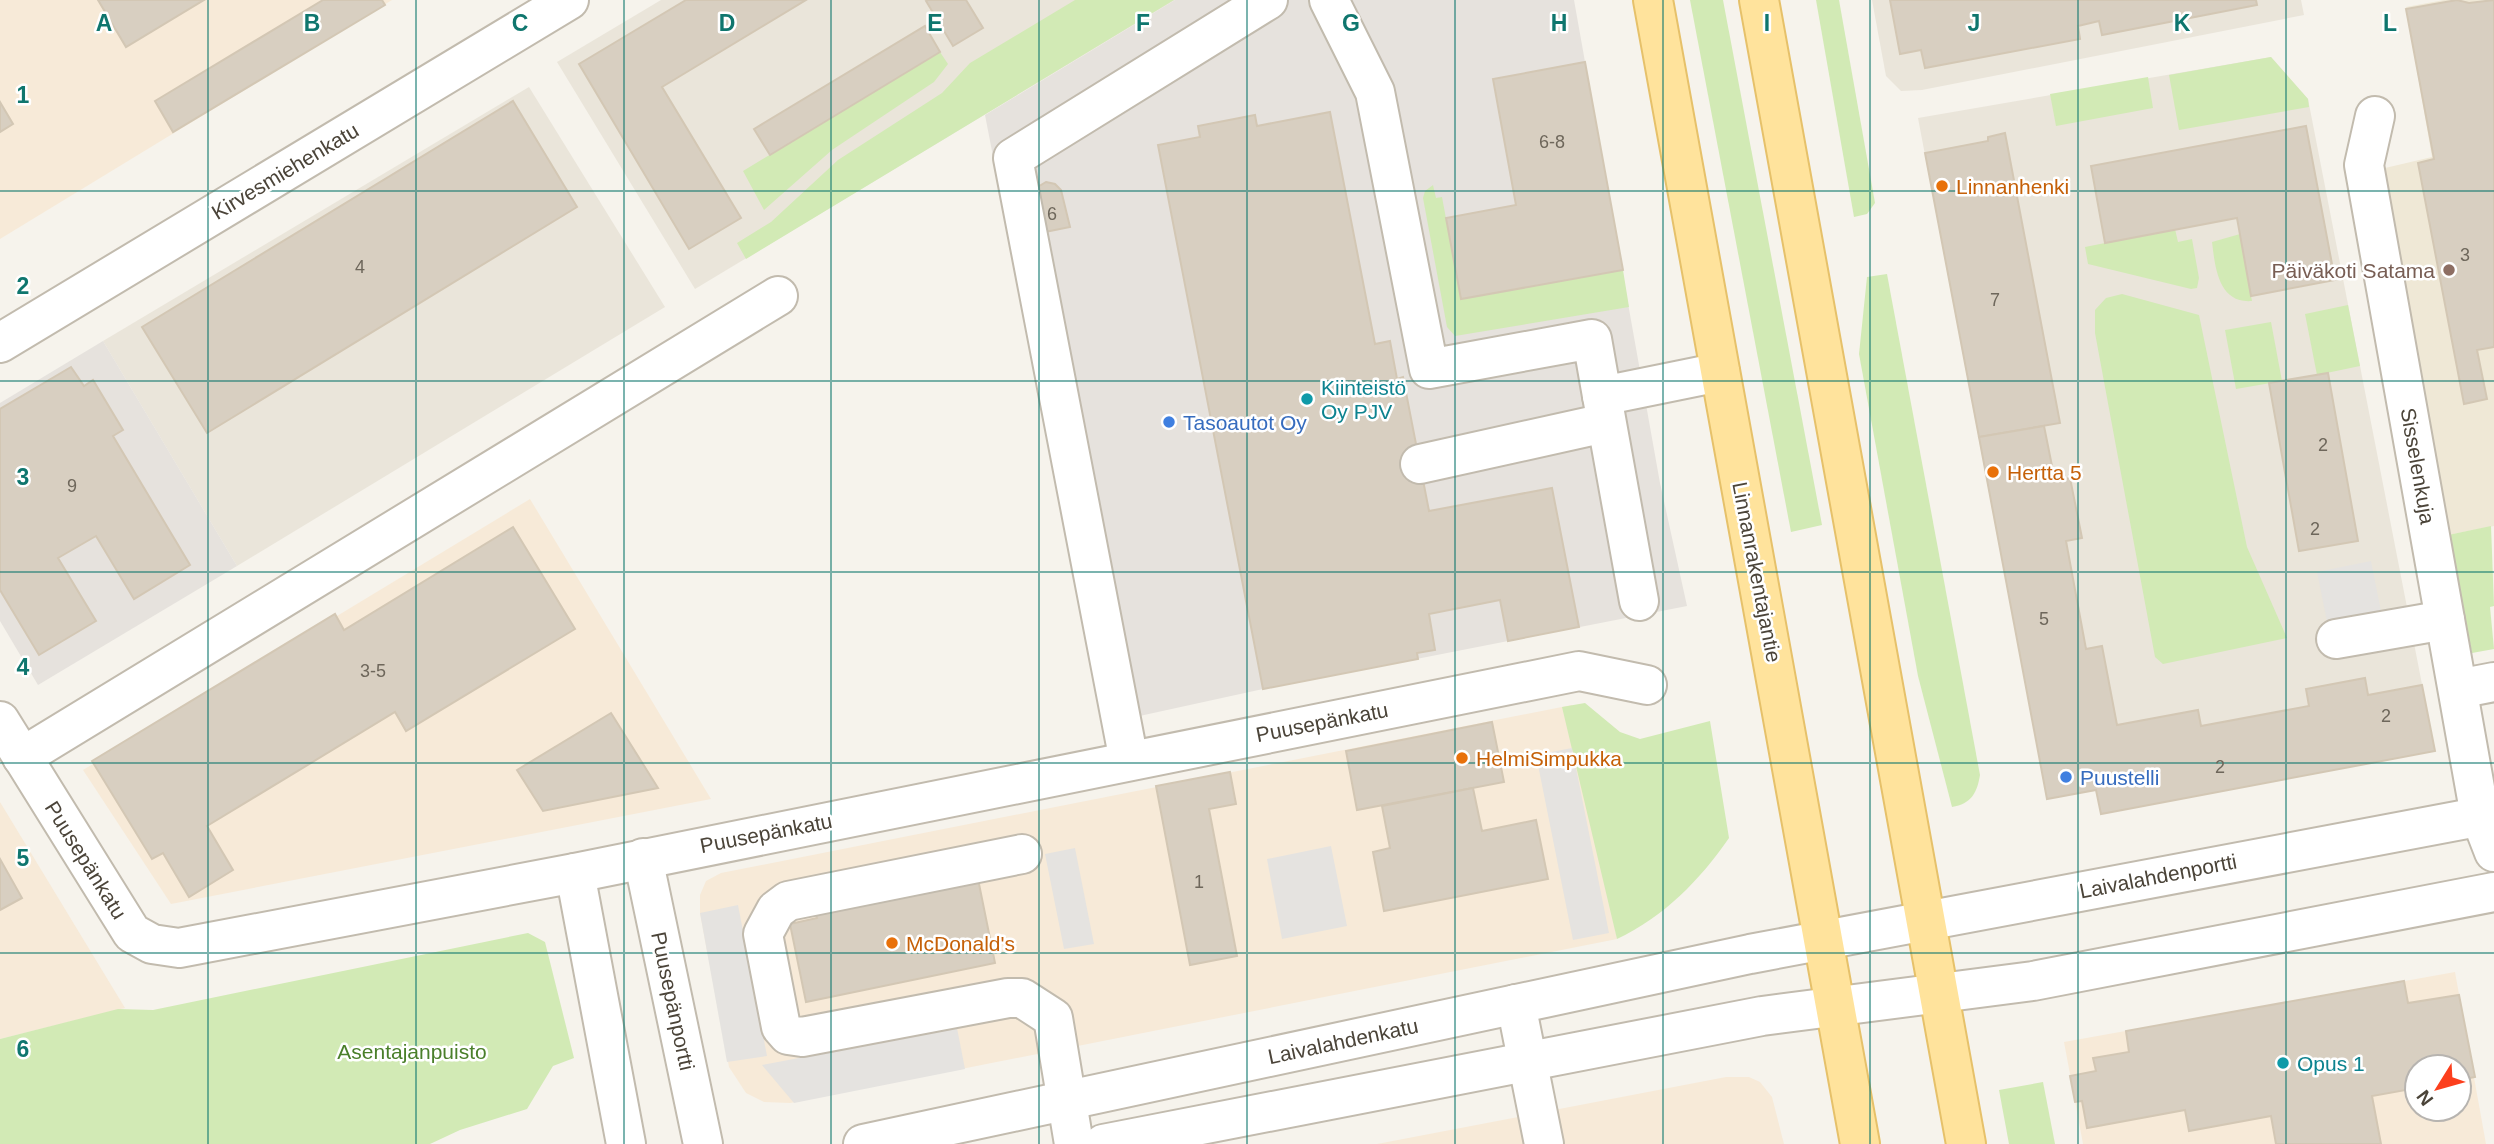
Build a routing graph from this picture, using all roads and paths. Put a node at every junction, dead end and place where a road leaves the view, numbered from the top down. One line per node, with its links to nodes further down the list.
1 (569, 0): 8 (street, Kirvesmiehenkatu)
2 (1268, 0): 19 (street)
3 (1329, 0): 10 (street)
4 (1653, 0): 9 (main road, Linnanrakentajantie)
5 (1759, 0): 26 (main road)
6 (2375, 117): 13 (street, Sisselenkuja)
7 (778, 296): 18 (street)
8 (0, 343)
9 (1720, 372): 10 (street); 27 (main road, Linnanrakentajantie)
10 (1603, 409): 11 (street); 12 (street)
11 (1420, 464)
12 (1639, 601)
13 (2445, 620): 14 (street); 16 (street, Sisselenkuja)
14 (2336, 639)
15 (1647, 685): 19 (street, Puusepänkatu)
16 (2476, 685): 20 (street, Sisselenkuja)
17 (0, 721): 18 (street, Puusepänkatu)
18 (22, 757): 24 (street, Puusepänkatu)
19 (1129, 761): 23 (street, Puusepänkatu)
20 (2487, 815): 21 (street, Sisselenkuja); 26 (street, Laivalahdenportti)
21 (2494, 852)
22 (1022, 854): 34 (street)
23 (643, 858): 24 (street, Puusepänkatu); 36 (street, Puusepänportti)
24 (575, 873): 35 (street)
25 (2494, 892): 28 (street)
26 (1926, 921): 27 (street, Laivalahdenportti); 28 (main road)
27 (1823, 941): 29 (street, Laivalahdenkatu); 30 (main road, Linnanrakentajantie)
28 (1938, 994): 30 (street); 42 (main road)
29 (1516, 1004): 31 (street, Laivalahdenkatu); 32 (street)
30 (1835, 1004): 32 (street); 41 (main road, Linnanrakentajantie)
31 (1449, 1011): 33 (street); 34 (street, Laivalahdenkatu)
32 (1528, 1062): 33 (street); 40 (street)
33 (1462, 1075): 39 (street)
34 (1066, 1101): 37 (street, Laivalahdenkatu); 38 (street)
35 (626, 1144)
36 (704, 1144)
37 (863, 1144)
38 (1073, 1144)
39 (1103, 1144)
40 (1544, 1144)
41 (1860, 1144)
42 (1966, 1144)

